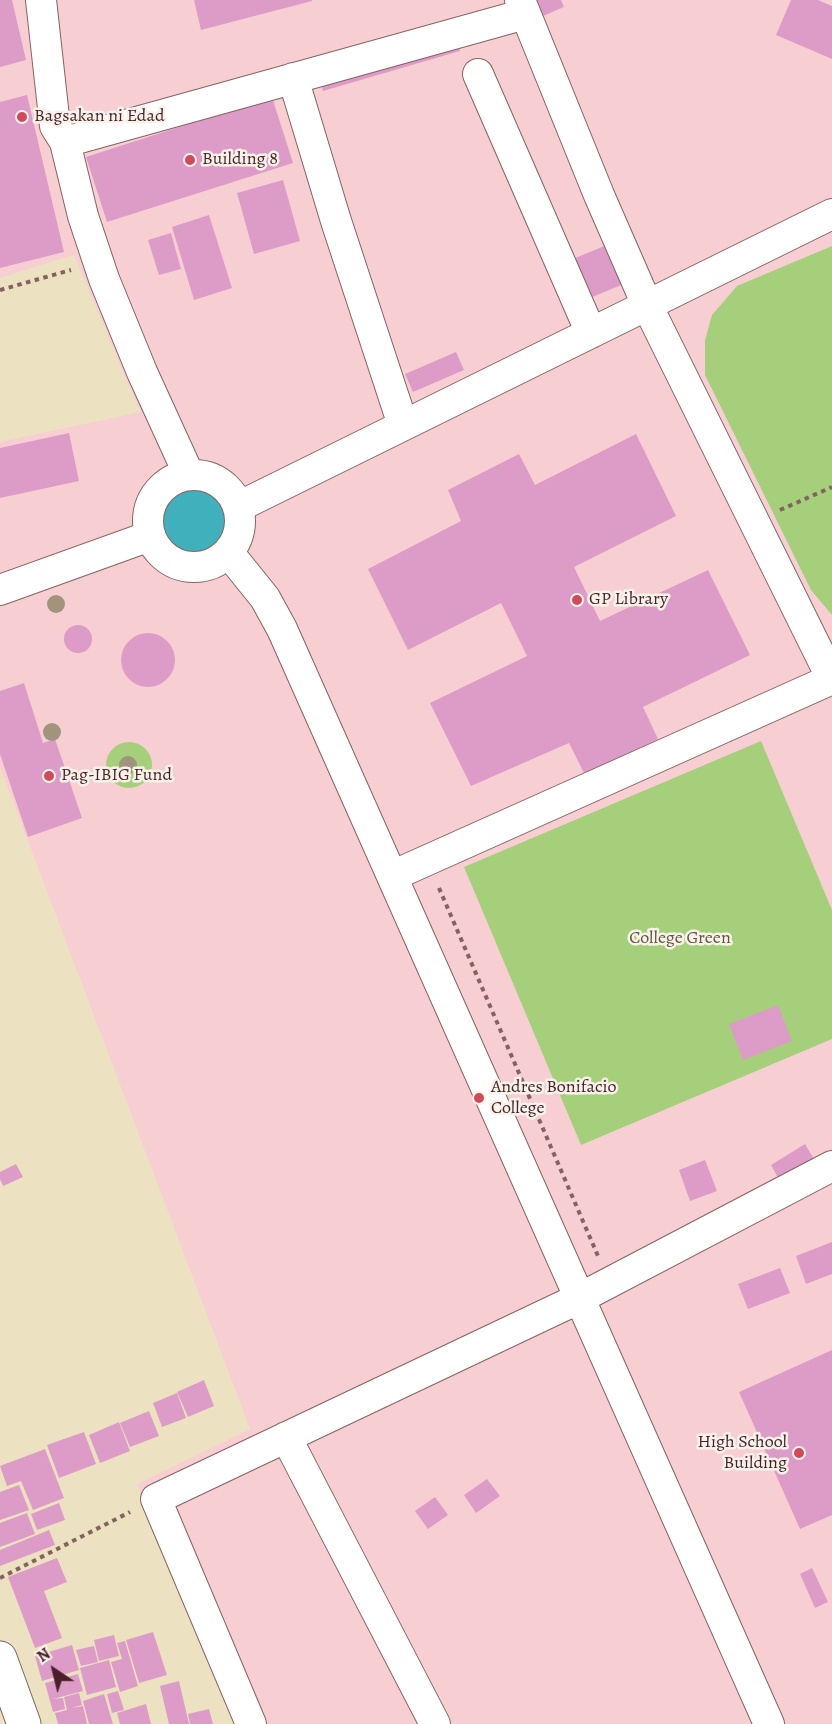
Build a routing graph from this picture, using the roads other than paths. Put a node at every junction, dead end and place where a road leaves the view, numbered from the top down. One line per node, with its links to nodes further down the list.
1 (41, 0): 6 (lane)
2 (60, 0): 6 (lane)
3 (523, 7): 5 (lane); 8 (lane)
4 (478, 74): 9 (lane)
5 (293, 78): 6 (lane); 10 (lane)
6 (65, 142): 11 (lane)
7 (832, 214): 8 (lane)
8 (647, 305): 9 (lane); 16 (lane)
9 (591, 333): 10 (lane)
10 (403, 425): 12 (lane)
11 (189, 475): 12 (lane); 13 (lane)
12 (238, 507): 14 (lane)
13 (150, 536): 14 (lane); 15 (lane)
14 (228, 552): 17 (lane)
15 (0, 590)
16 (832, 679): 17 (lane)
17 (392, 876): 19 (lane)
18 (832, 1166): 19 (lane)
19 (580, 1298): 20 (lane); 25 (lane)
20 (286, 1437): 23 (lane); 24 (lane)
21 (0, 1658): 22 (main road)
22 (24, 1724)
23 (251, 1724)
24 (435, 1724)
25 (769, 1724)

